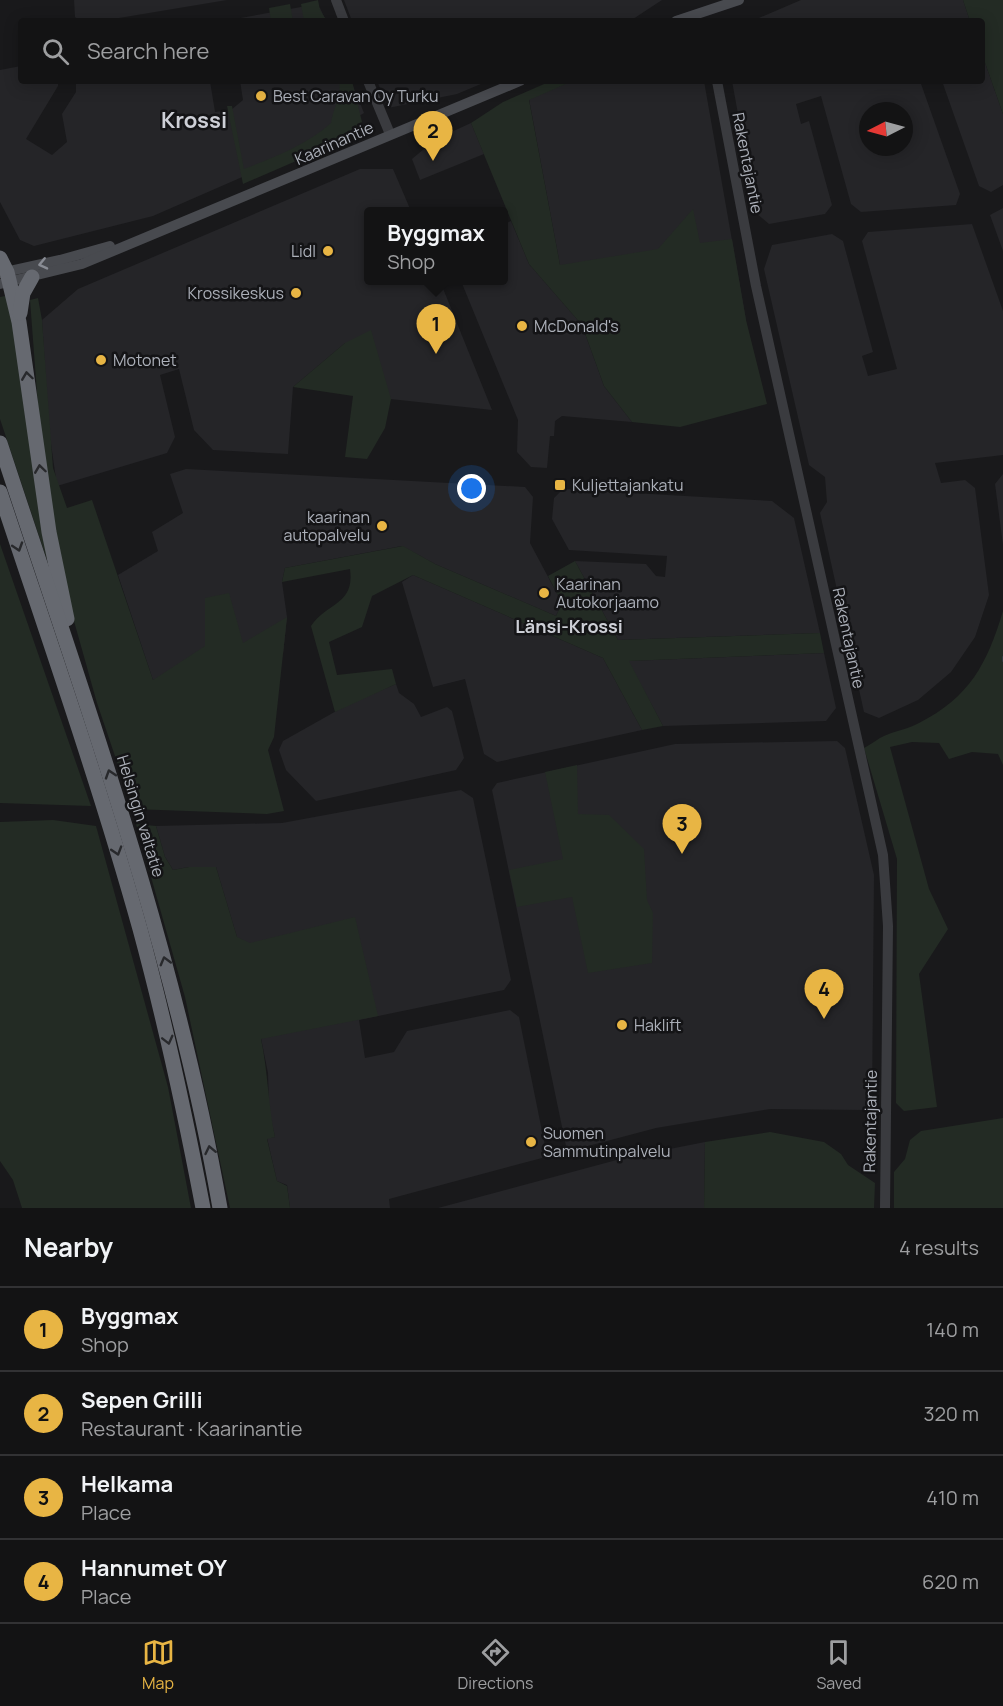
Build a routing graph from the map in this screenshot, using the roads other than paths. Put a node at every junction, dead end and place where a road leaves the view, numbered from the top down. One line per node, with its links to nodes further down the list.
1 (336, 0): 4 (street)
2 (739, 0): 3 (main road)
3 (702, 17)
4 (344, 18)
5 (369, 84): 8 (street)
6 (513, 84): 8 (main road, Kaarinantie)
7 (718, 84): 18 (street, Rakentajantie)
8 (390, 135): 9 (main road, Kaarinantie)
9 (159, 231): 10 (main road, Kaarinantie, one-way to 10); 11 (main road, Kaarinantie)
10 (3, 274): 11 (main road, Kaarinantie); 12 (highway)
11 (32, 278): 12 (highway)
12 (19, 322): 15 (highway, one-way to 12)
13 (0, 443): 15 (highway, Helsingin valtatie)
14 (0, 492): 16 (highway, Helsingin valtatie, one-way to 16)
15 (77, 672): 17 (highway, Helsingin valtatie, one-way to 15)
16 (203, 1208)
17 (220, 1208)
18 (885, 1208)

